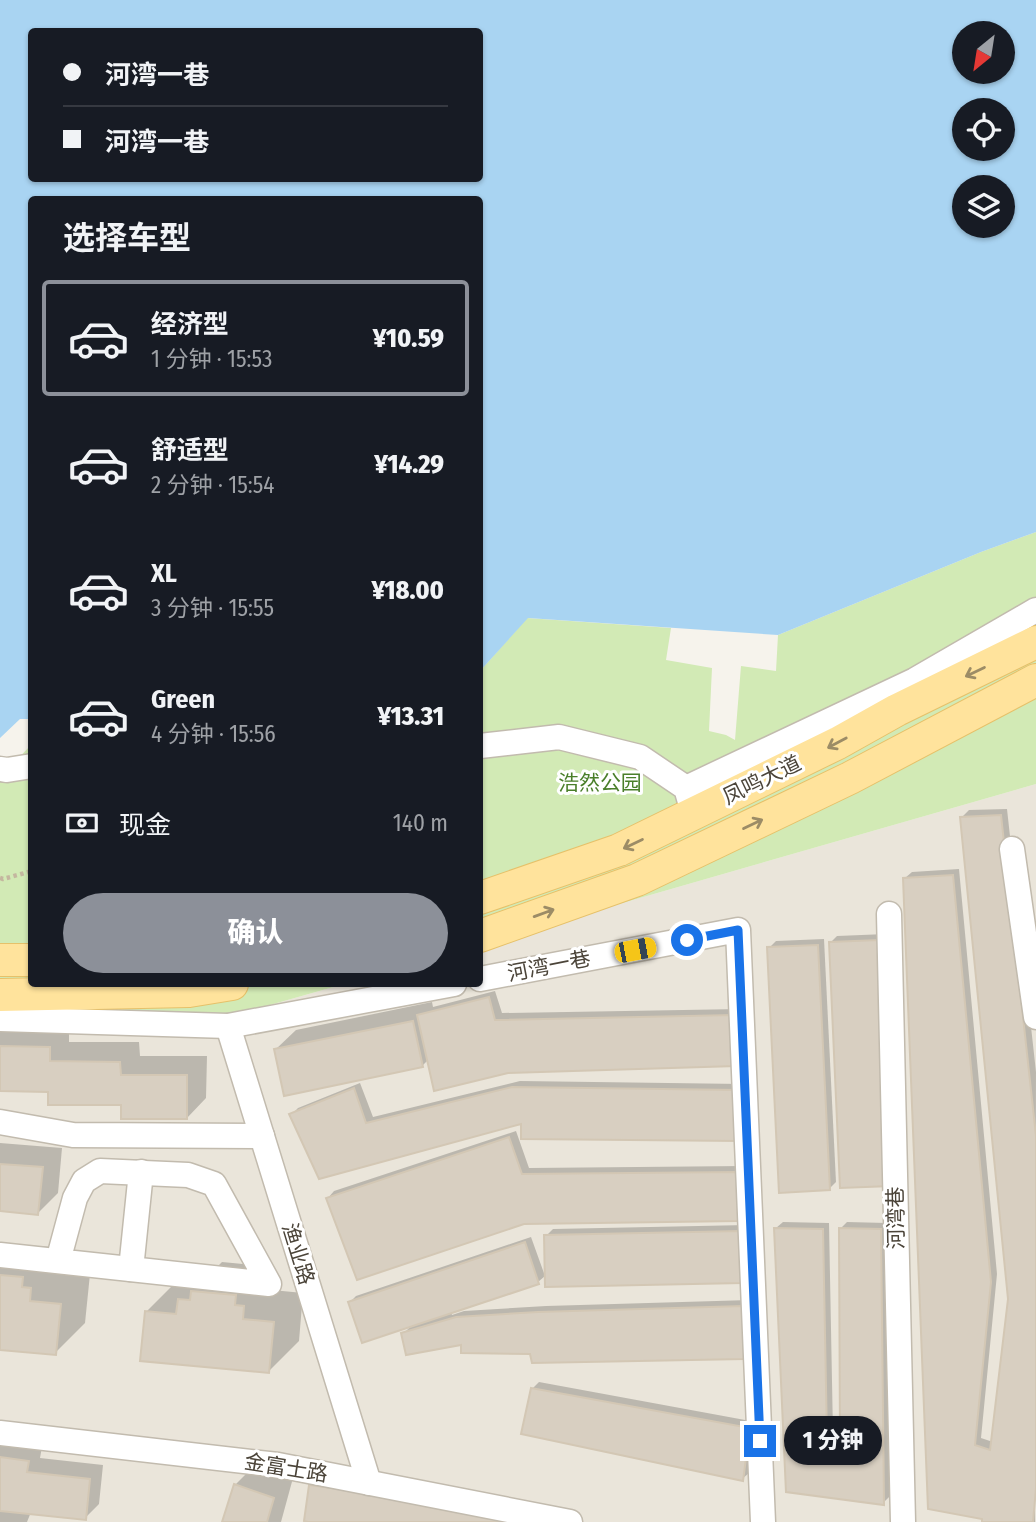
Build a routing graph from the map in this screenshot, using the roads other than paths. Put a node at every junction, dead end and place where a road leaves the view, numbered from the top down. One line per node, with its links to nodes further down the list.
1 (1036, 610): 7 (street)
2 (1036, 642): 7 (main road, 凤鸣大道, one-way to 7)
3 (1036, 680): 11 (main road, 凤鸣大道, one-way to 3)
4 (483, 746): 7 (street)
5 (28, 767): 6 (street)
6 (0, 769)
7 (690, 801): 9 (main road, 凤鸣大道, one-way to 9)
8 (1012, 849): 18 (street)
9 (483, 897)
10 (890, 914): 31 (street, 河湾巷)
11 (483, 935)
12 (0, 960): 13 (main road)
13 (28, 960)
14 (483, 978): 30 (street, 河湾一巷)
15 (214, 987): 17 (main road)
16 (438, 987): 20 (street)
17 (0, 995)
18 (1036, 1017)
19 (0, 1019): 20 (street)
20 (228, 1026): 22 (street, 渔业路)
21 (0, 1122): 22 (street)
22 (262, 1136): 28 (street, 渔业路)
23 (141, 1172): 25 (street); 26 (street); 26 (street)
24 (0, 1255): 25 (street)
25 (58, 1261): 26 (street)
26 (131, 1269)
27 (0, 1433): 28 (street, 金富士路)
28 (369, 1483): 29 (street, 金富士路)
29 (570, 1522)
30 (763, 1522)
31 (903, 1522)

